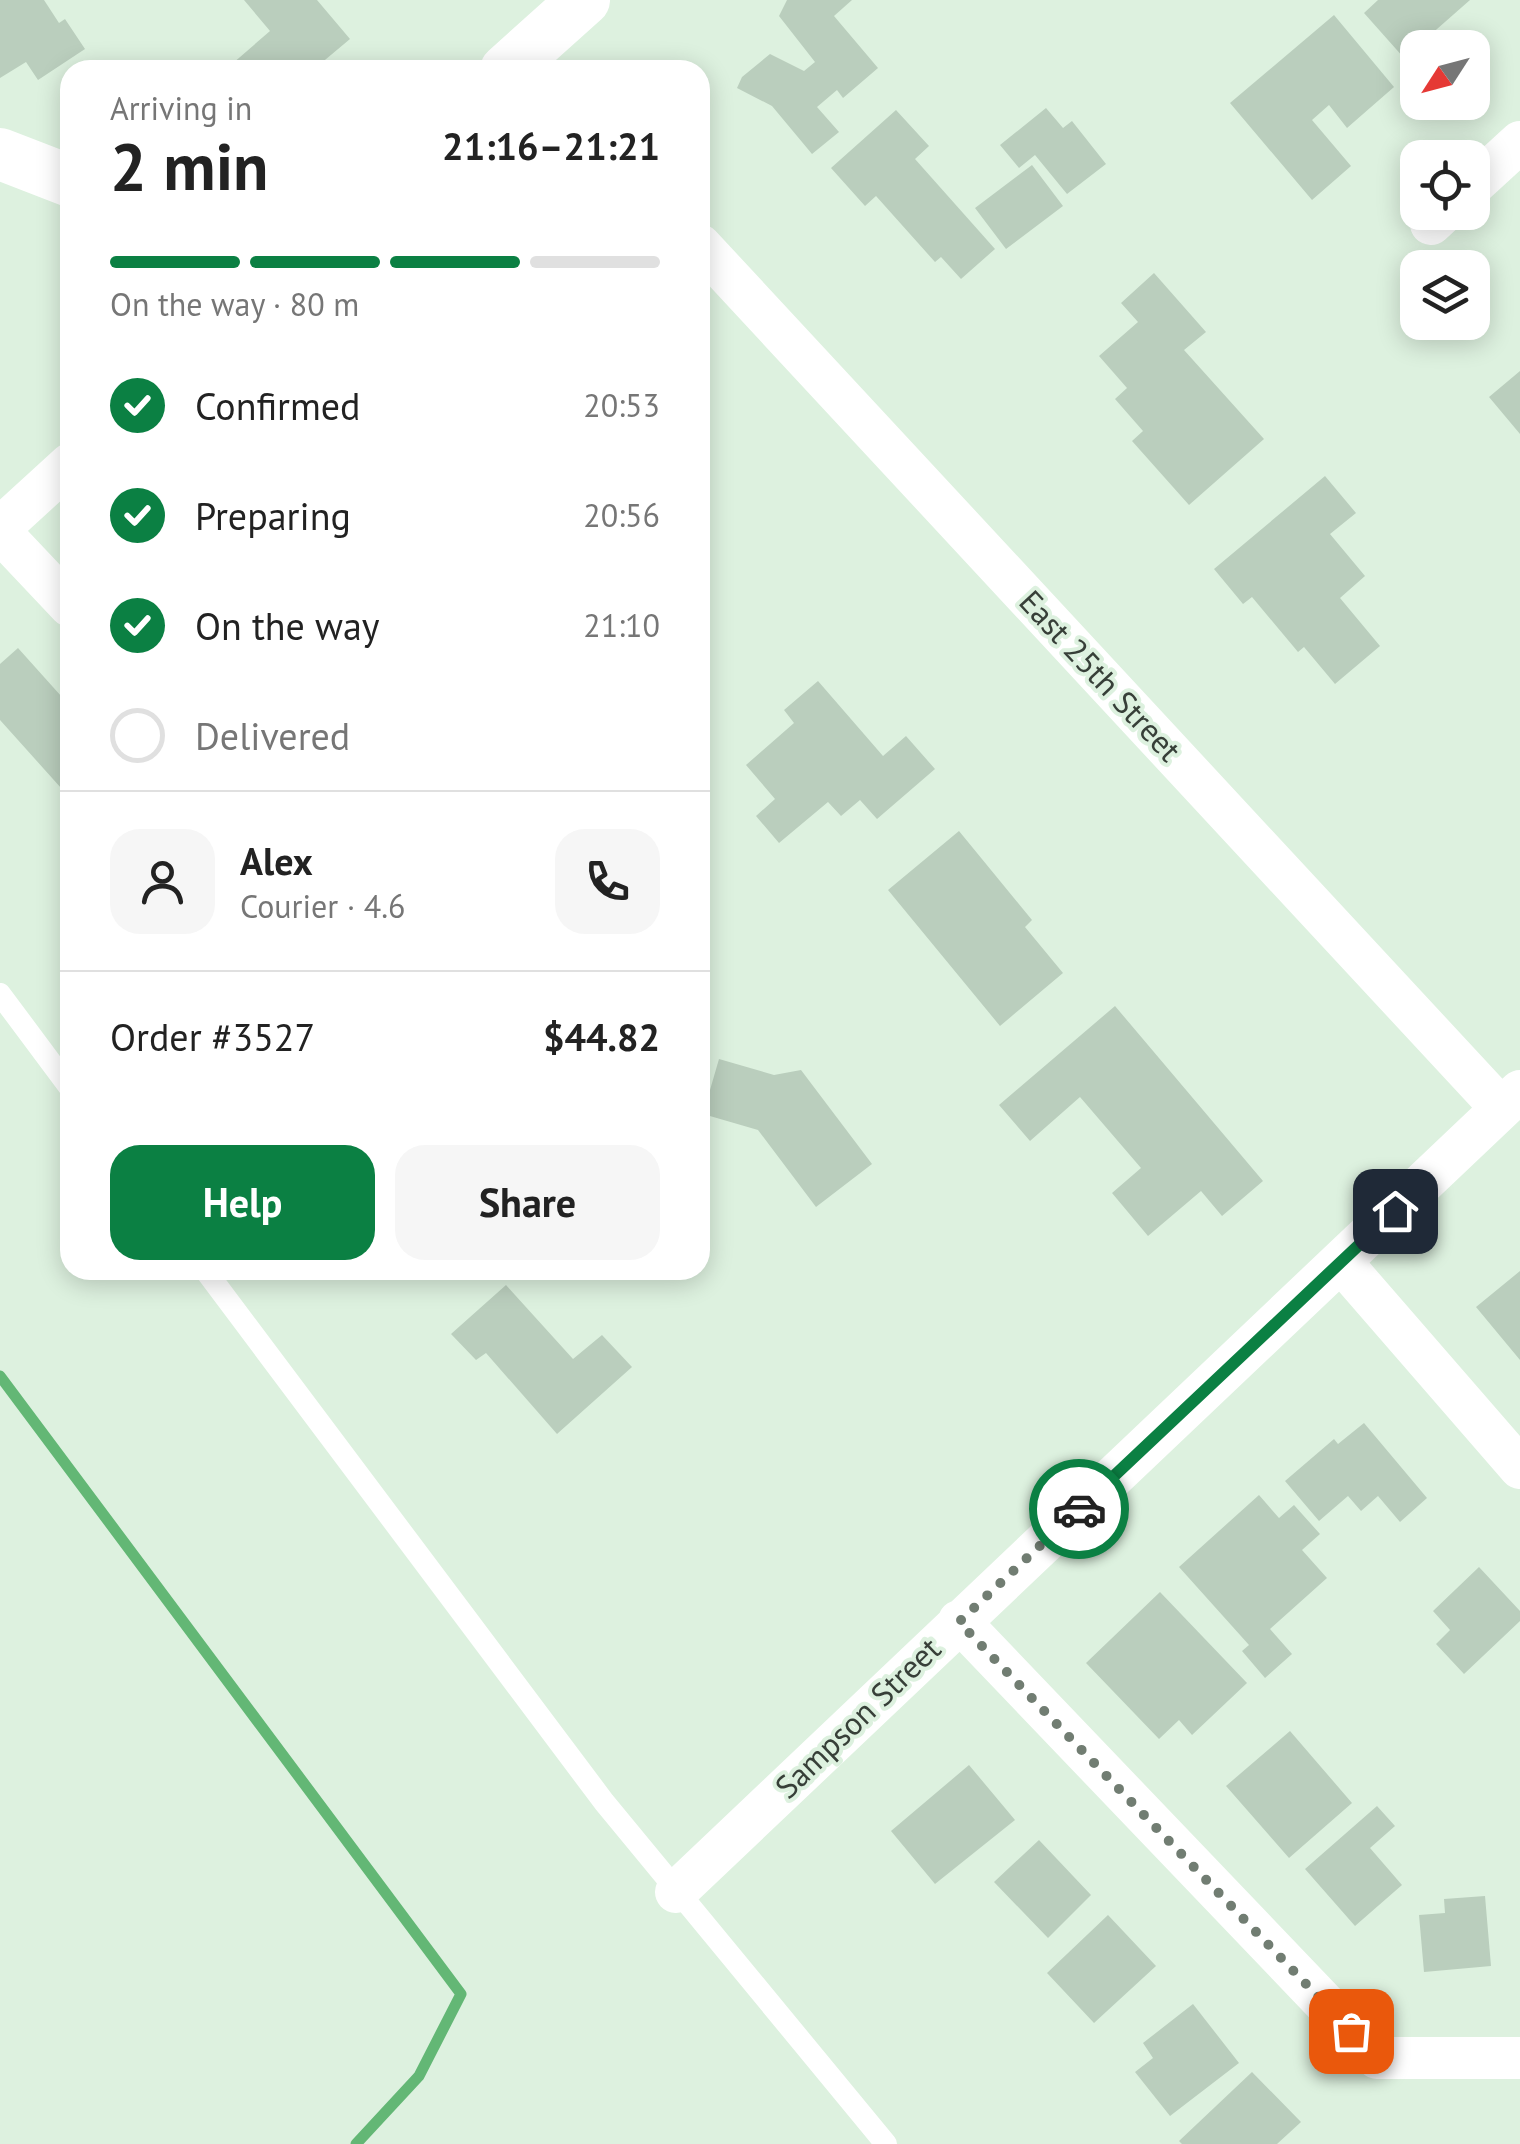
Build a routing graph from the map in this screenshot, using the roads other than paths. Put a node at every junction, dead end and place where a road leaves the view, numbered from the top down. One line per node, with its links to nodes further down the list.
1 (584, 0): 2 (street)
2 (527, 60)
3 (1520, 142): 5 (street)
4 (0, 154): 6 (street)
5 (1490, 170)
6 (60, 177)
7 (710, 256): 13 (street, East 25th Street)
8 (60, 473): 9 (street)
9 (0, 530): 10 (street)
10 (60, 595)
11 (0, 994): 12 (lane)
12 (60, 1075)
13 (1510, 1099): 14 (street, Sampson Street)
14 (1342, 1262): 16 (street); 17 (street, Sampson Street)
15 (212, 1280): 18 (lane)
16 (1520, 1468)
17 (959, 1622): 18 (street, Sampson Street); 19 (street)
18 (676, 1892): 20 (lane)
19 (1520, 2058)
20 (886, 2144)

